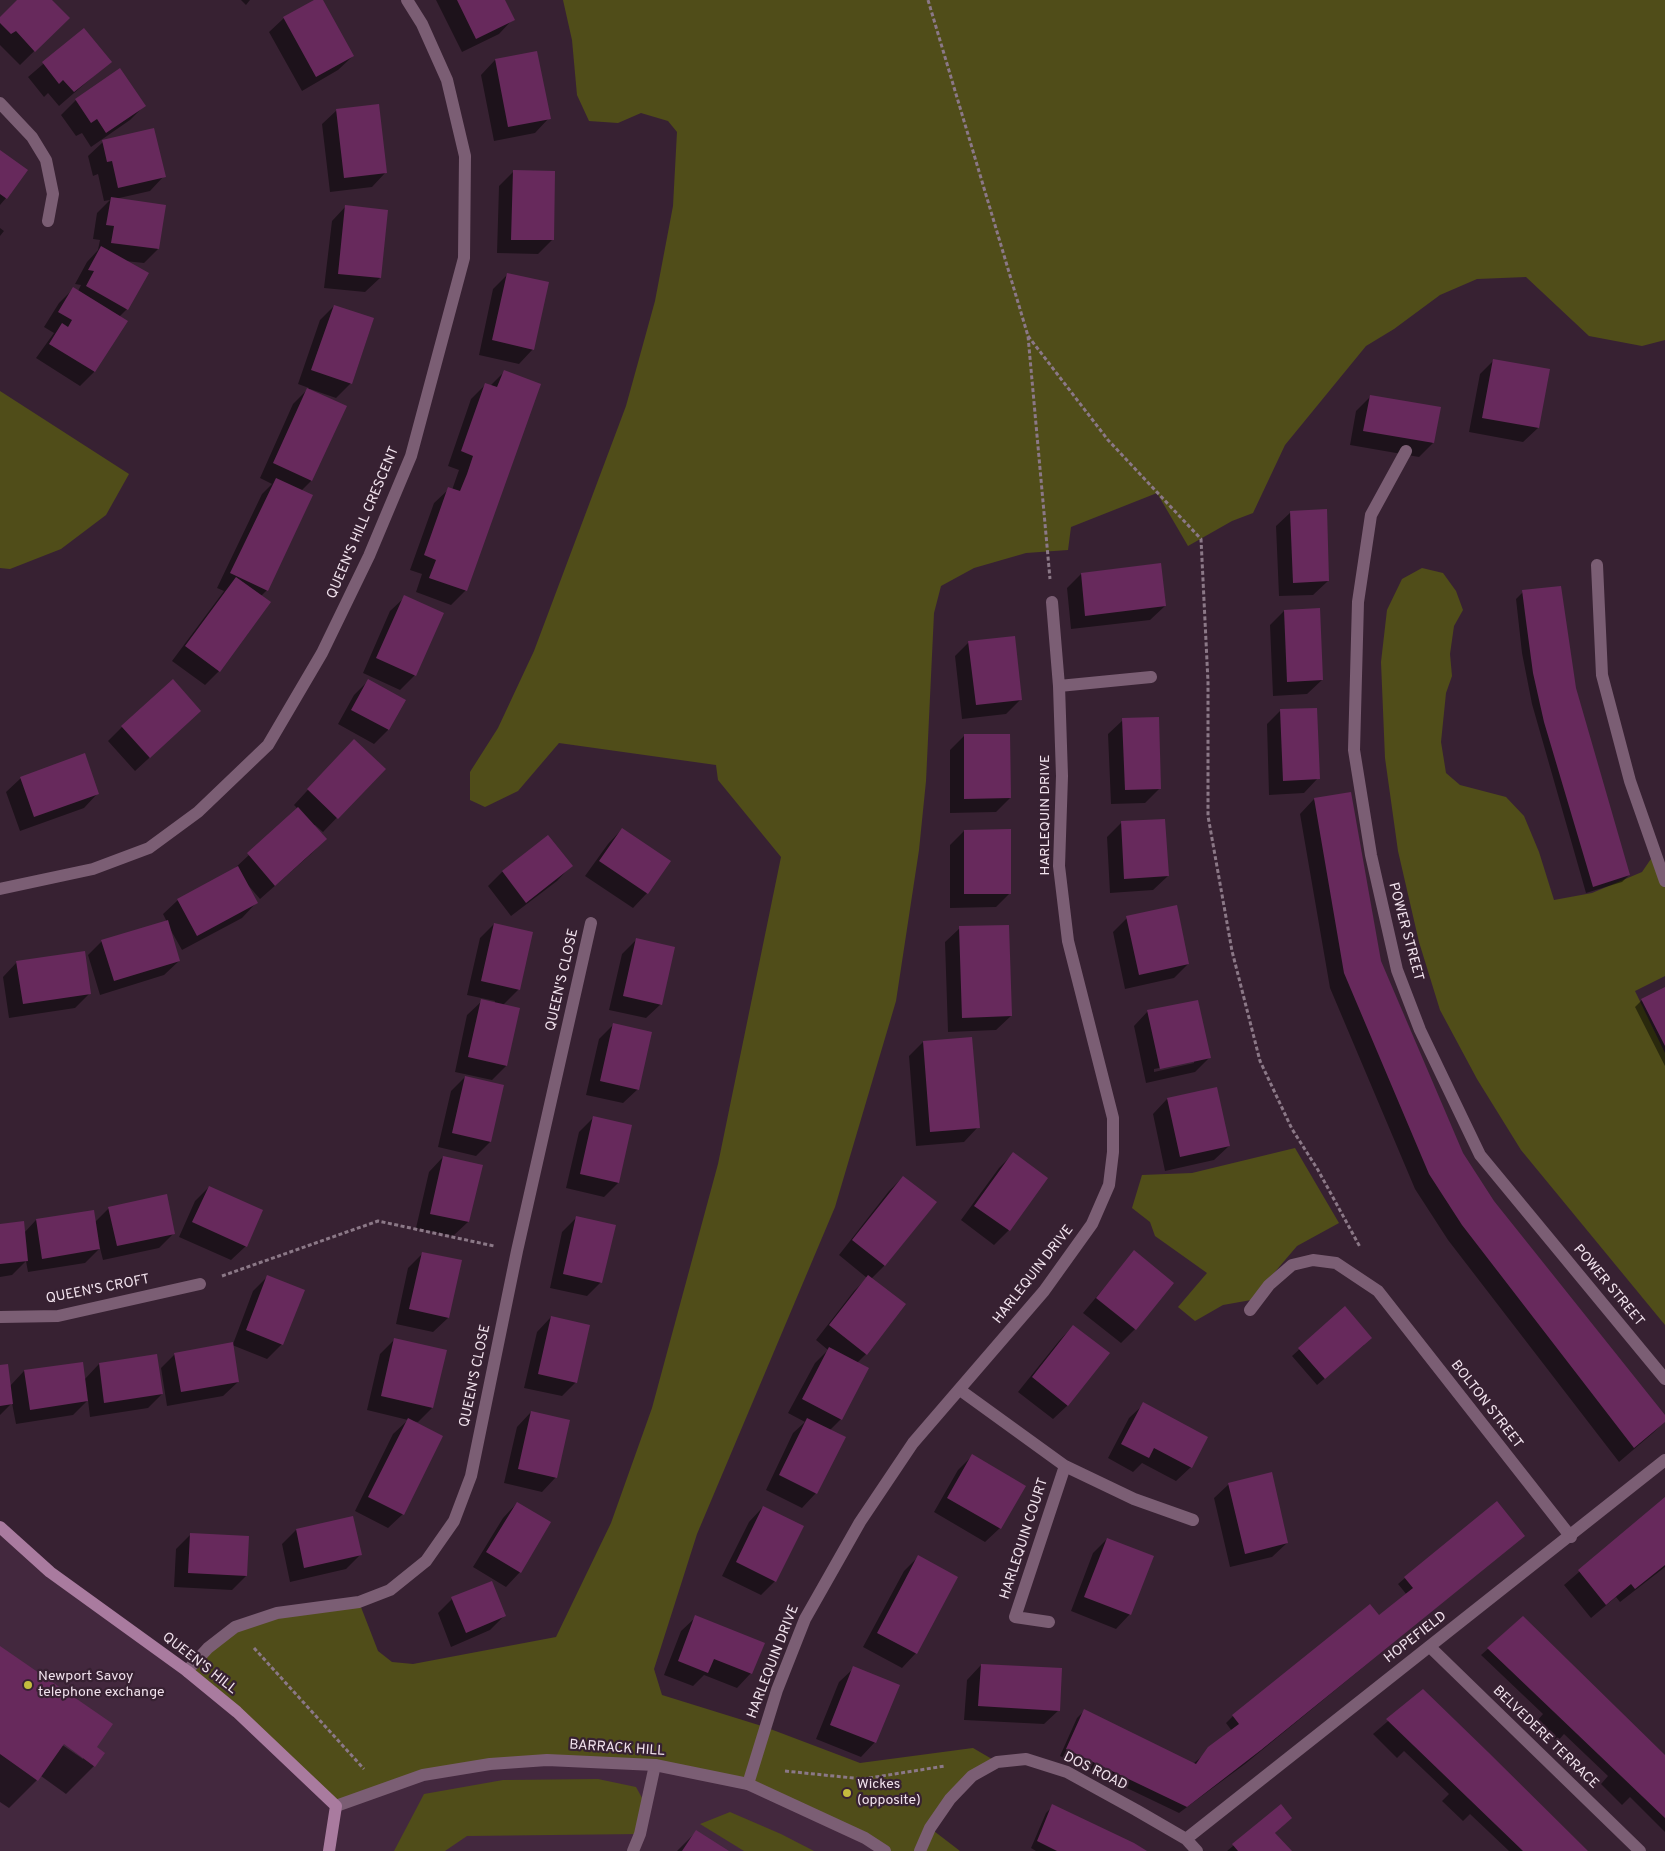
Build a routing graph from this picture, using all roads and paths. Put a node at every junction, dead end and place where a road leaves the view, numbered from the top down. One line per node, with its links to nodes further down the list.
1 (407, 0): 12 (street, QUEEN'S HILL CRESCENT)
2 (928, 0): 5 (path)
3 (0, 103): 4 (street)
4 (48, 221)
5 (1028, 336): 8 (path); 15 (path)
6 (1406, 451): 19 (street, POWER STREET)
7 (1597, 564): 11 (street)
8 (1052, 602): 10 (street, HARLEQUIN DRIVE)
9 (1151, 677): 10 (street)
10 (1060, 686): 20 (street, HARLEQUIN DRIVE)
11 (1665, 881)
12 (0, 889)
13 (591, 922): 14 (street, QUEEN'S CLOSE)
14 (518, 1251): 16 (path); 27 (street, QUEEN'S CLOSE)
15 (1362, 1251)
16 (200, 1284): 18 (street, QUEEN'S CROFT)
17 (1250, 1310): 25 (street, BOLTON STREET)
18 (0, 1317)
19 (1665, 1379)
20 (960, 1390): 22 (street, HARLEQUIN COURT); 30 (street, HARLEQUIN DRIVE)
21 (1665, 1460): 25 (street, HOPEFIELD)
22 (1065, 1466): 23 (street, HARLEQUIN COURT); 26 (street, HARLEQUIN COURT)
23 (1193, 1520)
24 (0, 1527): 29 (main road, QUEEN'S HILL)
25 (1571, 1536): 28 (street, HOPEFIELD)
26 (1049, 1622)
27 (235, 1627): 29 (street, QUEEN'S CLOSE); 34 (path)
28 (1430, 1647): 36 (street, HOPEFIELD); 42 (street, BELVEDERE TERRACE)
29 (187, 1672): 35 (main road, QUEEN'S HILL)
30 (754, 1760): 32 (path); 33 (street, HARLEQUIN DRIVE)
31 (655, 1765): 33 (street, BARRACK HILL); 34 (street, BARRACK HILL); 38 (street)
32 (972, 1776): 36 (street, DOS ROAD); 40 (street, DOS ROAD)
33 (748, 1784): 39 (street, BARRACK HILL)
34 (382, 1790): 35 (street, BARRACK HILL)
35 (336, 1806): 37 (main road)
36 (1186, 1839): 41 (street, DOS ROAD)
37 (329, 1851)
38 (633, 1851)
39 (885, 1851)
40 (920, 1851)
41 (1197, 1851)
42 (1640, 1851)

